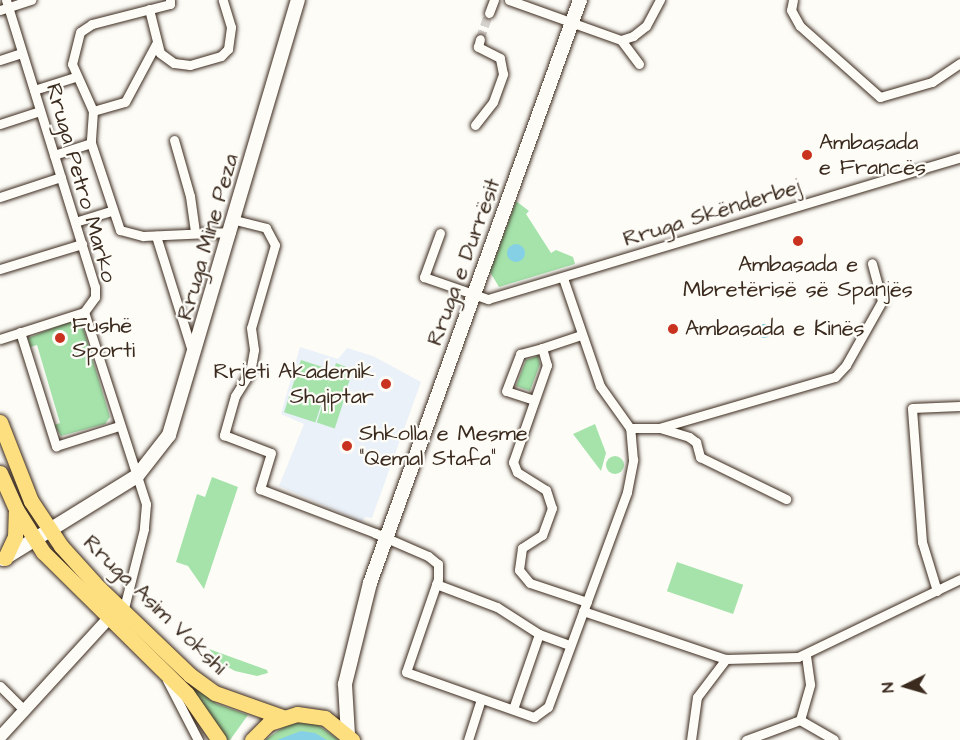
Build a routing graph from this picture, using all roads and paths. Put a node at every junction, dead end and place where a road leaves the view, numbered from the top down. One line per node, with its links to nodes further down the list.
1 (31, 0): 10 (street)
2 (170, 0): 11 (street)
3 (223, 0): 16 (street)
4 (298, 0): 35 (main road, Rruga Mine Peza)
5 (494, 0): 12 (street)
6 (509, 0): 13 (street)
7 (580, 0): 13 (main road, Rruga e Durrësit)
8 (660, 0): 15 (street)
9 (794, 0): 19 (street)
10 (5, 6): 17 (street, Rruga Petro Marko)
11 (149, 9): 16 (street); 21 (street)
12 (489, 13)
13 (572, 23): 15 (street); 43 (main road, Rruga e Durrësit)
14 (480, 39): 26 (street)
15 (621, 40): 20 (street)
16 (156, 44): 24 (street)
17 (22, 53): 18 (street); 22 (street, Rruga Petro Marko)
18 (0, 60)
19 (960, 63)
20 (639, 64)
21 (75, 77): 22 (street); 24 (street)
22 (34, 90): 23 (street, Rruga Petro Marko)
23 (40, 111): 25 (street); 29 (street, Rruga Petro Marko)
24 (93, 111): 28 (street)
25 (0, 124)
26 (475, 125)
27 (174, 140): 36 (street)
28 (91, 143): 29 (street); 33 (street)
29 (54, 155): 31 (street, Rruga Petro Marko)
30 (960, 157): 42 (street, Rruga Skënderbej)
31 (61, 177): 32 (street); 34 (street, Rruga Petro Marko)
32 (0, 197)
33 (111, 211): 34 (street); 38 (street)
34 (75, 222): 39 (street, Rruga Petro Marko)
35 (233, 226): 36 (street); 49 (main road, Rruga Mine Peza); 61 (street)
36 (195, 232): 38 (street)
37 (440, 233): 43 (street)
38 (156, 236): 49 (street)
39 (82, 244): 41 (street); 44 (street, Rruga Petro Marko)
40 (872, 262): 55 (street)
41 (0, 269)
42 (563, 278): 43 (street, Rruga Skënderbej); 46 (street)
43 (474, 296): 61 (main road, Rruga e Durrësit)
44 (84, 312): 45 (street); 53 (street, Rruga Petro Marko)
45 (20, 332): 47 (street); 53 (street)
46 (581, 335): 48 (street); 54 (street)
47 (0, 339)
48 (542, 348): 50 (street); 50 (street)
49 (194, 359): 57 (main road, Rruga Mine Peza)
50 (534, 400): 67 (street)
51 (960, 406): 66 (street)
52 (0, 422): 60 (main road, Rruga Asim Vokshi)
53 (118, 426): 57 (street, Rruga Petro Marko)
54 (630, 428): 55 (street); 67 (street)
55 (659, 428): 58 (street)
56 (0, 473): 59 (main road, Rruga Asim Vokshi)
57 (137, 476): 60 (main road, Rruga Mine Peza); 68 (street)
58 (786, 499)
59 (16, 509): 62 (main road, Rruga Asim Vokshi); 63 (main road)
60 (51, 531): 62 (main road, Rruga Mine Peza); 68 (main road, Rruga Asim Vokshi)
61 (387, 538): 65 (street); 82 (main road, Rruga e Durrësit)
62 (35, 540): 63 (main road, Rruga Mine Peza); 69 (main road, Rruga Asim Vokshi)
63 (2, 559)
64 (960, 579): 66 (street)
65 (436, 584): 70 (street); 76 (street)
66 (937, 591): 72 (street)
67 (585, 607): 71 (street); 73 (street)
68 (123, 612): 79 (main road, Rruga Asim Vokshi)
69 (108, 618): 74 (main road, Rruga Asim Vokshi); 78 (street)
70 (539, 634): 71 (street); 77 (street)
71 (570, 645): 77 (street)
72 (806, 655): 73 (street); 80 (street)
73 (726, 659): 87 (street)
74 (160, 668): 83 (street); 84 (main road, Rruga Asim Vokshi)
75 (0, 686): 78 (street)
76 (481, 699): 77 (street); 86 (street)
77 (513, 709)
78 (24, 710): 81 (street)
79 (282, 717): 82 (main road); 85 (main road)
80 (800, 720): 88 (street); 89 (street)
81 (0, 737)
82 (350, 737)
83 (198, 740)
84 (219, 740)
85 (252, 740)
86 (468, 740)
87 (691, 740)
88 (746, 740)
89 (834, 740)

